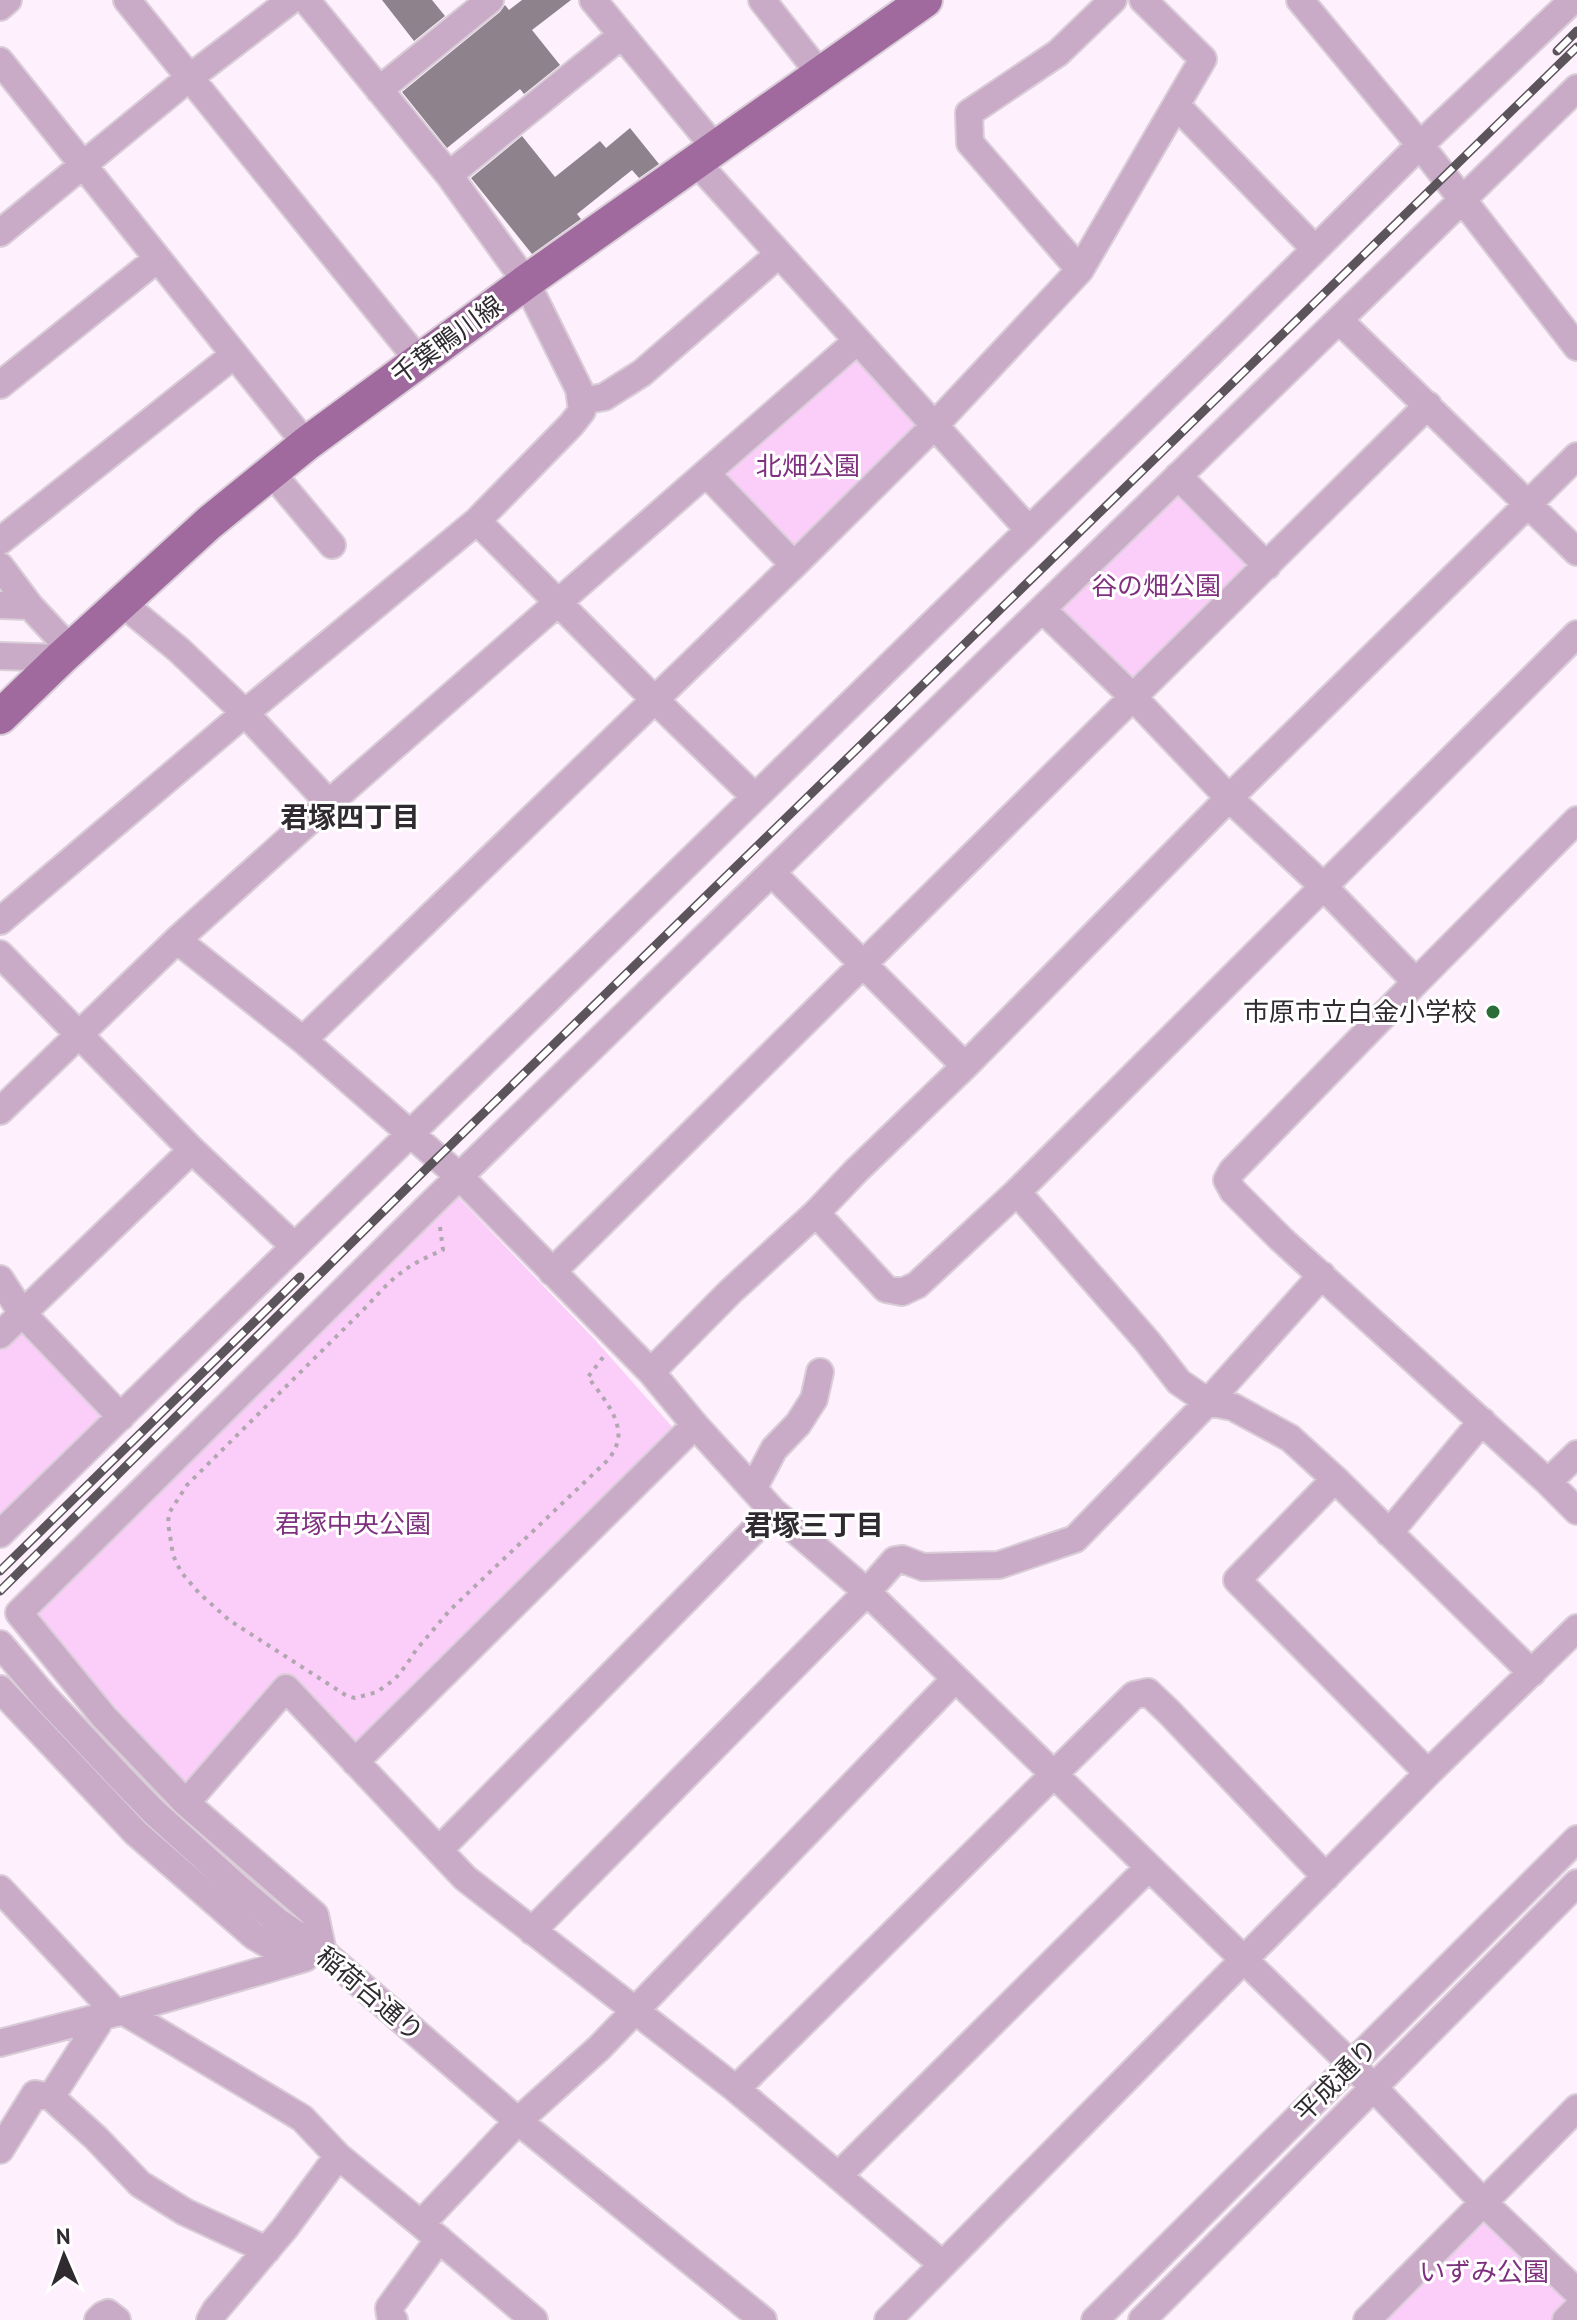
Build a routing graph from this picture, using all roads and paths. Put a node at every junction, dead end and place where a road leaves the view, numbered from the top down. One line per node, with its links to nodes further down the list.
1 (8, 0): 13 (street)
2 (127, 0): 17 (street)
3 (291, 0): 17 (street)
4 (306, 0): 19 (street)
5 (490, 0): 19 (street)
6 (593, 0): 14 (street)
7 (762, 0): 16 (street)
8 (925, 0): 16 (main road, 千葉鴨川線)
9 (1113, 0): 30 (street)
10 (1143, 0): 20 (street)
11 (1300, 0): 21 (street)
12 (1573, 0): 21 (street)
13 (0, 7)
14 (622, 35): 22 (street); 24 (street)
15 (0, 61): 23 (street)
16 (820, 74): 22 (main road, 千葉鴨川線)
17 (189, 78): 23 (street); 36 (street)
18 (1577, 88): 25 (street)
19 (379, 90): 24 (street)
20 (1177, 106): 27 (street); 30 (street)
21 (1420, 145): 25 (street); 27 (street)
22 (706, 156): 28 (street); 31 (main road, 千葉鴨川線)
23 (84, 164): 26 (street); 29 (street)
24 (449, 175): 31 (street)
25 (1462, 198): 32 (street); 34 (street)
26 (0, 233)
27 (1315, 249): 48 (street)
28 (779, 254): 33 (street); 38 (street)
29 (157, 259): 35 (street); 37 (street)
30 (1080, 270): 40 (street)
31 (526, 282): 36 (main road, 千葉鴨川線); 38 (street)
32 (1339, 320): 39 (street); 45 (street)
33 (857, 341): 40 (street); 44 (street)
34 (1577, 347)
35 (234, 355): 41 (street); 49 (street)
36 (419, 361): 41 (main road, 千葉鴨川線)
37 (0, 385)
38 (581, 401): 47 (street)
39 (1428, 405): 46 (street); 54 (street)
40 (934, 426): 48 (street); 52 (street)
41 (306, 444): 43 (main road, 千葉鴨川線)
42 (1577, 456): 46 (street)
43 (271, 472): 50 (street); 56 (main road, 千葉鴨川線)
44 (707, 474): 52 (street); 55 (street)
45 (1178, 476): 54 (street); 59 (street)
46 (1528, 503): 51 (street); 68 (street)
47 (477, 521): 55 (street); 65 (street)
48 (1029, 530): 67 (street)
49 (0, 541)
50 (332, 545)
51 (1577, 552)
52 (794, 565): 64 (street)
53 (0, 566): 58 (street)
54 (1267, 566): 63 (street)
55 (558, 602): 64 (street); 69 (street)
56 (122, 603): 61 (main road, 千葉鴨川線); 65 (street)
57 (0, 605): 58 (street)
58 (30, 606): 61 (street)
59 (1043, 610): 63 (street); 71 (street)
60 (1577, 634): 72 (street)
61 (66, 654): 62 (street); 66 (main road, 千葉鴨川線)
62 (0, 656)
63 (1133, 697): 68 (street); 76 (street)
64 (654, 699): 67 (street); 79 (street)
65 (245, 713): 69 (street); 73 (street)
66 (0, 717)
67 (755, 797): 82 (street)
68 (1229, 798): 72 (street); 80 (street)
69 (329, 803): 74 (street)
70 (1577, 820): 77 (street)
71 (772, 873): 76 (street); 84 (street)
72 (1323, 886): 77 (street); 85 (street)
73 (0, 921)
74 (177, 940): 78 (street); 79 (street)
75 (0, 954): 78 (street)
76 (862, 965): 80 (street); 89 (street)
77 (1416, 982): 90 (street)
78 (81, 1034): 81 (street); 83 (street)
79 (303, 1040): 82 (street)
80 (965, 1066): 87 (street)
81 (0, 1111)
82 (410, 1132): 84 (street); 88 (street)
83 (192, 1150): 88 (street); 92 (street)
84 (460, 1177): 86 (street); 89 (street)
85 (1017, 1192): 87 (street); 97 (street)
86 (426, 1209): 94 (path); 118 (street)
87 (816, 1213): 95 (street)
88 (294, 1246): 98 (street)
89 (552, 1272): 94 (street)
90 (1322, 1275): 97 (street); 99 (street)
91 (0, 1279): 92 (street)
92 (22, 1313): 93 (street); 98 (street)
93 (0, 1335)
94 (618, 1339): 95 (street)
95 (651, 1372): 100 (street)
96 (820, 1372): 104 (street)
97 (1208, 1402): 102 (street); 109 (street)
98 (121, 1417): 108 (street)
99 (1482, 1421): 103 (street); 107 (street)
100 (695, 1425): 104 (street); 115 (street)
101 (1577, 1454): 103 (street)
102 (1335, 1479): 107 (street); 116 (street)
103 (1548, 1482): 106 (street)
104 (753, 1489): 105 (street)
105 (773, 1511): 109 (street); 120 (street)
106 (1577, 1511)
107 (1389, 1533): 112 (street)
108 (0, 1534)
109 (867, 1592): 113 (street); 125 (street)
110 (1577, 1628): 112 (street)
111 (0, 1644): 126 (street, 稲荷台通り)
112 (1532, 1673): 116 (street)
113 (954, 1680): 117 (street); 128 (street)
114 (0, 1689): 126 (street)
115 (355, 1762): 118 (street); 120 (street)
116 (1428, 1773): 122 (street)
117 (1053, 1777): 121 (street); 122 (street); 133 (street)
118 (186, 1803): 126 (street)
119 (1577, 1839): 131 (street, 平成通り)
120 (439, 1850): 125 (street)
121 (1148, 1868): 127 (street); 139 (street)
122 (1326, 1877): 127 (street)
123 (1577, 1883): 132 (street, 平成通り)
124 (0, 1889): 129 (street)
125 (532, 1931): 128 (street)
126 (323, 1952): 129 (street); 136 (street, 稲荷台通り)
127 (1244, 1961): 131 (street); 143 (street)
128 (635, 2009): 133 (street); 136 (street)
129 (114, 2013): 130 (street); 134 (street); 138 (street)
130 (0, 2043)
131 (1352, 2065): 132 (street); 153 (street, 平成通り)
132 (1373, 2087): 140 (street); 154 (street, 平成通り)
133 (736, 2089): 139 (street)
134 (51, 2097): 137 (street); 142 (street)
135 (1577, 2108): 140 (street)
136 (518, 2121): 141 (street); 151 (street, 稲荷台通り)
137 (0, 2150)
138 (338, 2156): 141 (street); 142 (street)
139 (839, 2175): 143 (street)
140 (1484, 2203): 144 (street); 155 (street)
141 (430, 2231): 149 (street); 150 (street)
142 (267, 2250): 148 (street)
143 (942, 2264): 152 (street)
144 (1577, 2292)
145 (1577, 2309): 156 (street)
146 (98, 2320): 147 (street)
147 (117, 2320)
148 (210, 2320)
149 (394, 2320)
150 (534, 2320)
151 (763, 2320)
152 (888, 2320)
153 (1095, 2320)
154 (1142, 2320)
155 (1367, 2320)
156 (1566, 2320)

